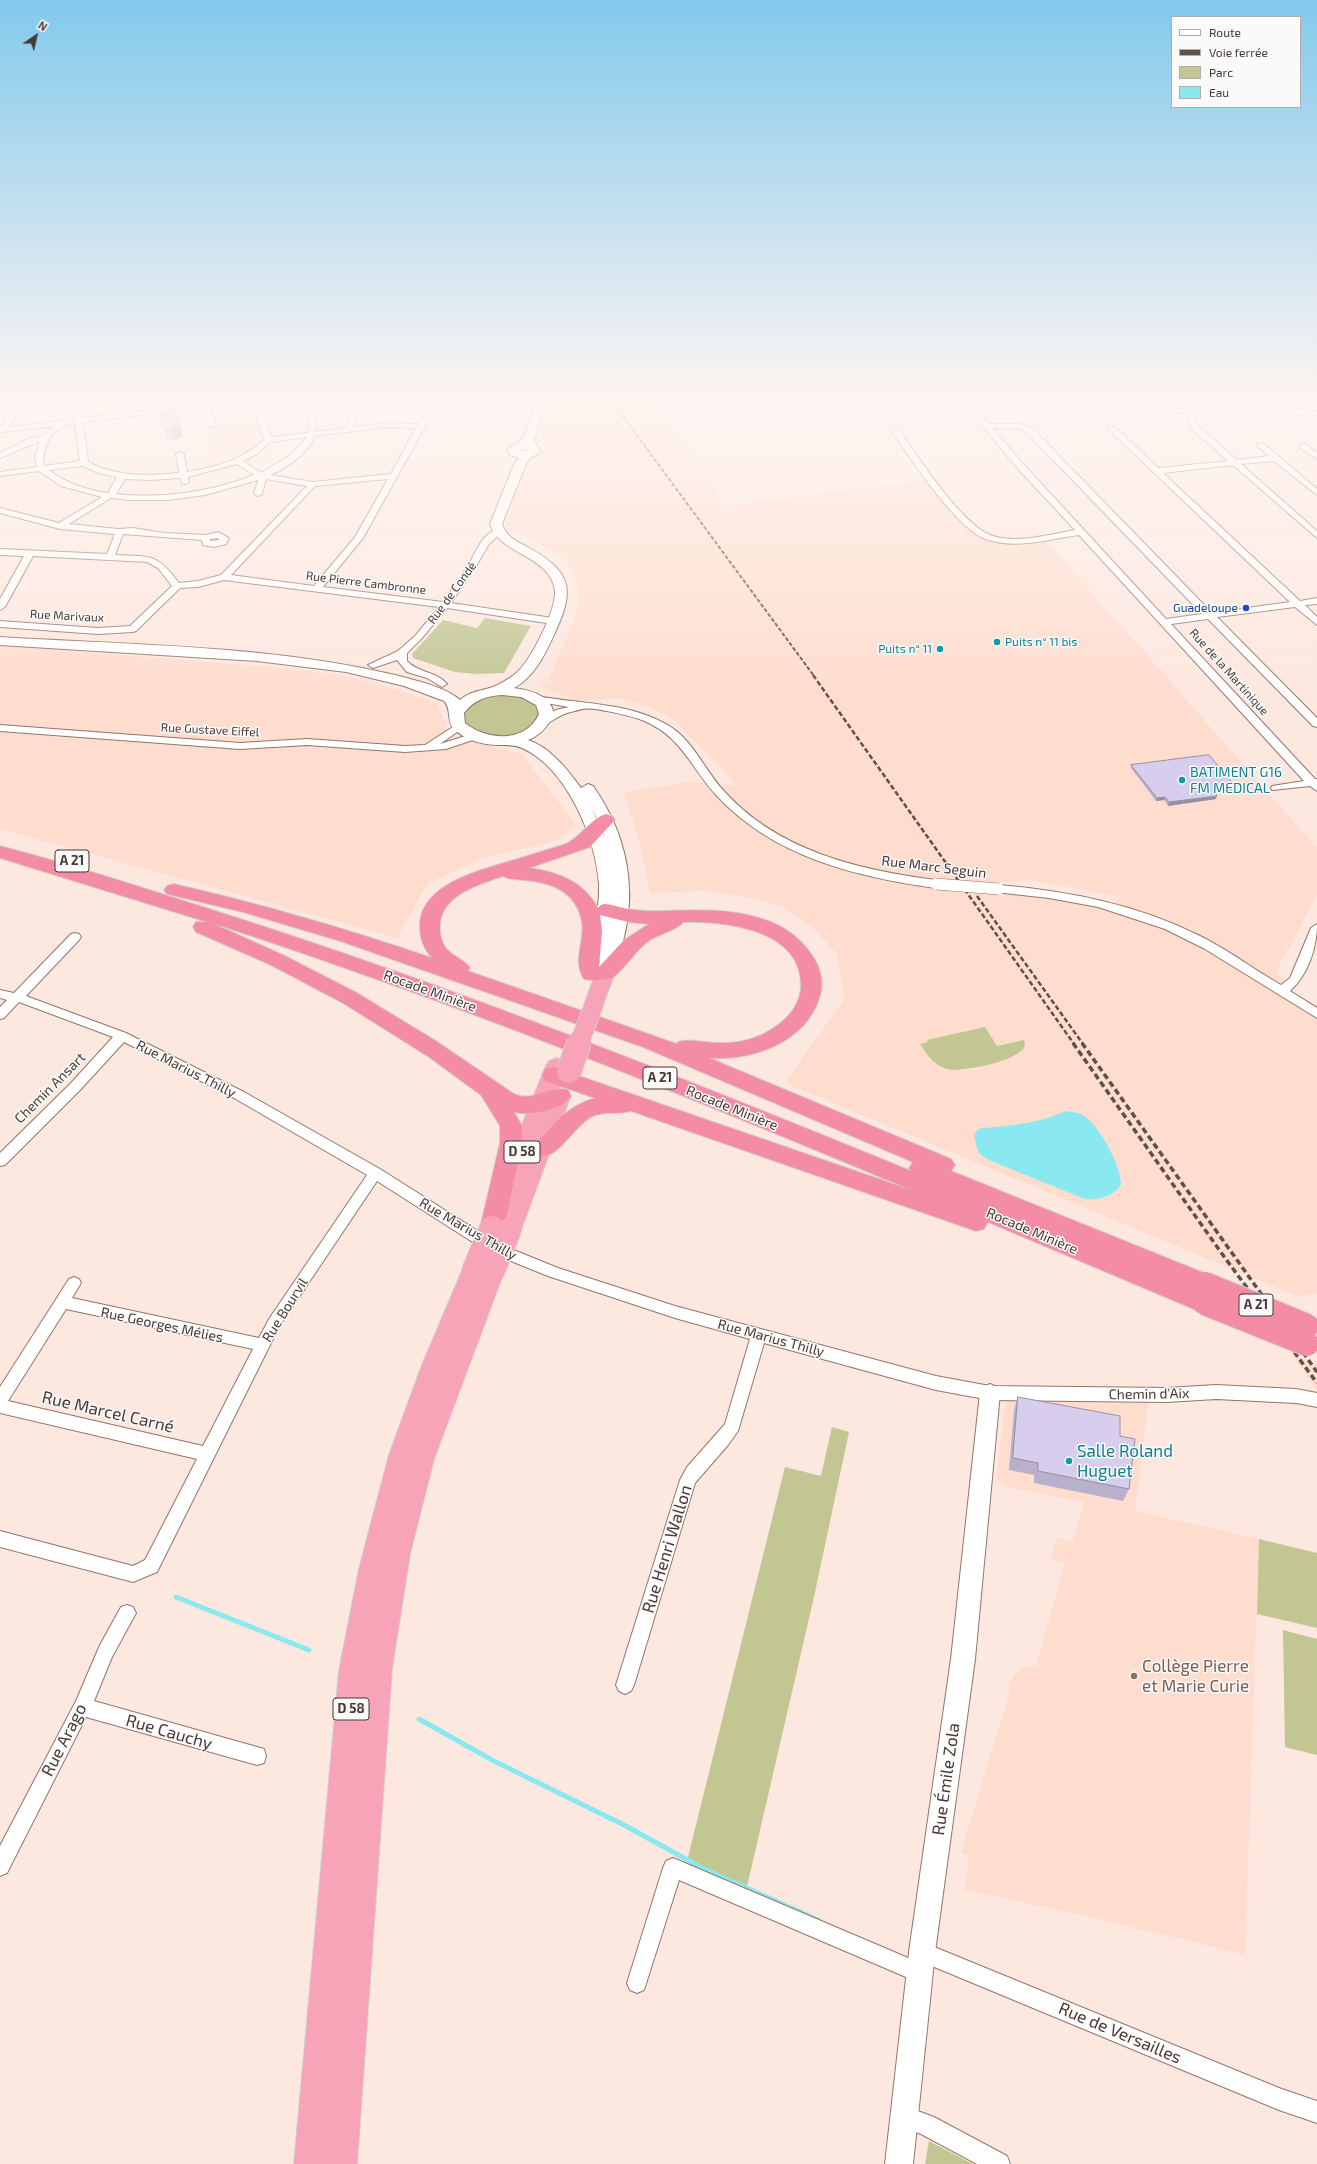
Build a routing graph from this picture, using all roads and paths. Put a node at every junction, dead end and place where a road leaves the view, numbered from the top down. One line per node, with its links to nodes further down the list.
1 (107, 497): 13 (street)
2 (120, 497): 3 (street)
3 (145, 497)
4 (301, 497): 22 (street)
5 (382, 497): 24 (street)
6 (507, 497): 15 (main road)
7 (946, 497): 16 (street)
8 (1050, 497): 16 (street, Rue de la Martinique)
9 (1095, 497): 30 (street)
10 (1185, 497): 28 (street)
11 (1273, 497): 17 (street)
12 (0, 510): 13 (street)
13 (60, 526): 14 (street)
14 (118, 532): 18 (street); 21 (street)
15 (498, 532): 27 (street, Rue de Condé); 31 (main road)
16 (1081, 532): 32 (street, Rue de la Martinique)
17 (1317, 535)
18 (206, 538)
19 (0, 552): 20 (street)
20 (28, 555): 21 (street); 25 (street)
21 (110, 557): 23 (street)
22 (224, 577): 23 (street); 24 (street, Rue Pierre Cambronne)
23 (177, 586): 34 (street, Rue Marivaux)
24 (316, 589): 27 (street, Rue Pierre Cambronne)
25 (4, 593): 29 (street)
26 (1317, 601): 28 (street)
27 (445, 604): 31 (street, Rue Pierre Cambronne); 37 (street, Rue de Condé)
28 (1298, 604): 30 (street); 33 (street)
29 (0, 607)
30 (1210, 615): 32 (street); 45 (street)
31 (553, 621): 39 (main road)
32 (1164, 622): 51 (street, Rue de la Martinique)
33 (1317, 622)
34 (0, 624)
35 (0, 635): 38 (main road)
36 (0, 640): 44 (main road)
37 (402, 653): 38 (street, Rue de Condé); 40 (street)
38 (373, 665): 40 (main road)
39 (527, 671): 41 (main road); 42 (main road)
40 (442, 684): 41 (main road)
41 (489, 692): 42 (main road); 44 (main road)
42 (533, 697): 43 (street, Rue Marc Seguin); 46 (main road)
43 (596, 706): 46 (street, Rue Marc Seguin); 65 (street, Rue Marc Seguin, bridge)
44 (458, 719): 48 (main road); 50 (street, Rue Gustave Eiffel)
45 (1317, 724)
46 (541, 725): 49 (main road); 53 (main road, D 58)
47 (0, 728): 50 (street, Rue Gustave Eiffel)
48 (474, 736): 49 (main road); 50 (street, Rue Gustave Eiffel)
49 (507, 740): 53 (main road, D 58)
50 (419, 748)
51 (1315, 784): 52 (street)
52 (1276, 788)
53 (601, 826): 56 (highway); 59 (main road, D 58)
54 (0, 840): 58 (highway, Rocade Minière / A 21)
55 (0, 852): 57 (highway, Rocade Minière / A 21)
56 (497, 872): 63 (highway); 64 (highway)
57 (103, 882): 73 (highway); 82 (highway, Rocade Minière / A 21)
58 (145, 882): 64 (highway); 79 (highway, Rocade Minière / A 21)
59 (613, 912): 60 (highway); 63 (main road, D 58)
60 (693, 915): 63 (highway); 71 (highway)
61 (1317, 928): 65 (street)
62 (75, 937): 67 (street)
63 (598, 973): 72 (highway, D 58, bridge)
64 (489, 984): 71 (highway)
65 (1281, 992): 68 (street, Rue Marc Seguin)
66 (0, 994): 67 (street, Rue Marius Thilly)
67 (17, 998): 69 (street); 70 (street, Rue Marius Thilly)
68 (1317, 1014)
69 (0, 1015)
70 (122, 1036): 76 (street, Chemin Ansart); 77 (street, Rue Marius Thilly)
71 (651, 1042): 79 (highway)
72 (558, 1082): 73 (highway); 74 (highway); 75 (highway, D 58); 78 (highway, D 58)
73 (488, 1089): 78 (highway)
74 (647, 1107): 75 (highway); 82 (highway)
75 (541, 1150): 78 (highway, D 58)
76 (0, 1161)
77 (375, 1173): 84 (street, Rue Marius Thilly); 86 (street, Rue Bourvil)
78 (501, 1229): 80 (highway, D 58, bridge)
79 (1145, 1258): 82 (highway, Rocade Minière / A 21)
80 (483, 1272): 102 (highway, D 58); 103 (highway, D 58)
81 (74, 1283): 83 (street)
82 (1205, 1293): 85 (highway, Rocade Minière / A 21, bridge)
83 (62, 1302): 86 (street, Rue Georges Mélies); 89 (street)
84 (759, 1334): 87 (street, Rue Marius Thilly); 94 (street, Rue Henri Wallon)
85 (1312, 1337)
86 (263, 1345): 91 (street, Rue Bourvil)
87 (990, 1393): 88 (street, Chemin d'Aix); 98 (street, Rue Émile Zola)
88 (1313, 1399)
89 (0, 1401)
90 (0, 1406): 91 (street, Rue Marcel Carné)
91 (207, 1454): 92 (street, Rue Bourvil)
92 (0, 1539)
93 (127, 1613): 95 (street, Rue Arago)
94 (625, 1685)
95 (82, 1707): 96 (street, Rue Cauchy); 97 (street, Rue Arago)
96 (257, 1756)
97 (0, 1866)
98 (921, 1963): 99 (street, Rue de Versailles); 100 (street, Rue de Versailles); 101 (street, Rue Émile Zola)
99 (637, 1983)
100 (1317, 2112)
101 (904, 2117): 104 (street, Rue Émile Zola); 105 (street)
102 (313, 2164)
103 (338, 2164)
104 (899, 2164)
105 (999, 2164)

